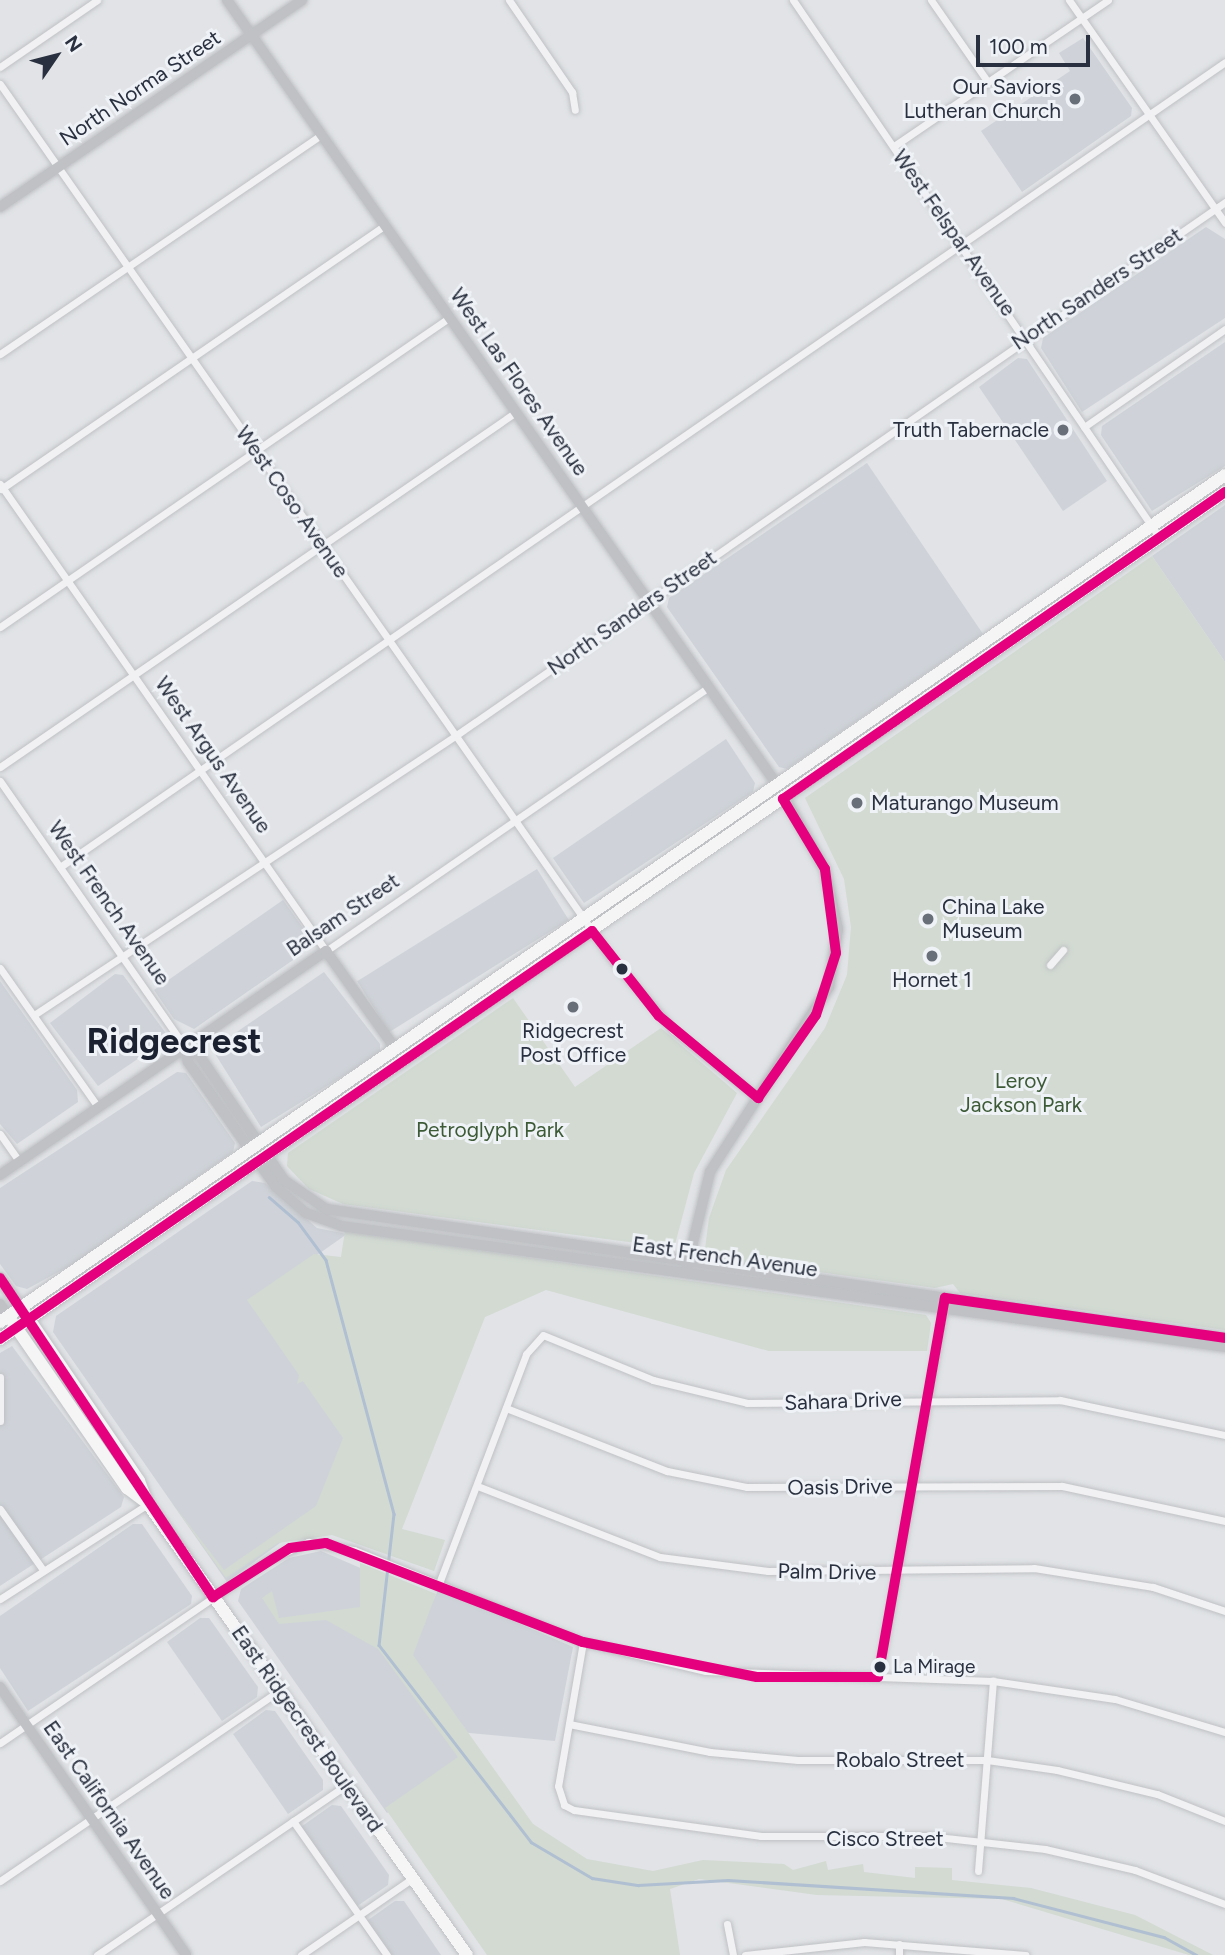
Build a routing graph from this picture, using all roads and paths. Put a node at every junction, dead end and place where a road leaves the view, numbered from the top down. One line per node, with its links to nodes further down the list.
1 (97, 0): 12 (street)
2 (227, 0): 10 (street, West Las Flores Avenue)
3 (302, 0): 10 (street, North Norma Street)
4 (509, 0): 15 (street)
5 (793, 0): 18 (street, West Felspar Avenue)
6 (931, 0): 13 (street)
7 (1069, 0): 9 (street)
8 (1108, 0): 9 (street)
9 (1082, 18): 13 (street); 16 (street)
10 (253, 35): 17 (street, West Las Flores Avenue); 19 (street, North Norma Street)
11 (1225, 62): 16 (street)
12 (0, 67)
13 (987, 81): 18 (street)
14 (0, 84): 19 (street, West Coso Avenue)
15 (575, 110)
16 (1149, 114): 22 (street); 25 (street)
17 (322, 134): 24 (street, West Las Flores Avenue); 26 (street)
18 (894, 146): 25 (street, West Felspar Avenue)
19 (58, 167): 21 (street, North Norma Street); 26 (street, West Coso Avenue)
20 (1225, 202): 22 (street, North Sanders Street)
21 (0, 207)
22 (1215, 209): 23 (street); 29 (street, North Sanders Street)
23 (1225, 223)
24 (385, 225): 27 (street, West Las Flores Avenue); 31 (street)
25 (961, 245): 29 (street, West Felspar Avenue); 38 (street)
26 (128, 266): 30 (street); 31 (street, West Coso Avenue)
27 (450, 317): 32 (street, West Las Flores Avenue); 34 (street)
28 (1225, 328): 33 (street)
29 (1026, 338): 33 (street, West Felspar Avenue); 42 (street, North Sanders Street)
30 (0, 354)
31 (192, 357): 34 (street, West Coso Avenue); 36 (street)
32 (516, 412): 38 (street, West Las Flores Avenue); 40 (street)
33 (1084, 427): 39 (street, West Felspar Avenue)
34 (256, 450): 40 (street, West Coso Avenue); 41 (street)
35 (1225, 475): 39 (main road)
36 (1, 487): 41 (street, West Argus Avenue)
37 (1225, 492): 39 (main road)
38 (582, 507): 42 (street, West Las Flores Avenue); 44 (street)
39 (1156, 532): 45 (main road); 48 (main road)
40 (323, 545): 44 (street, West Coso Avenue); 46 (street)
41 (67, 581): 43 (street); 46 (street, West Argus Avenue)
42 (648, 601): 47 (street, West Las Flores Avenue); 49 (street, North Sanders Street)
43 (0, 627)
44 (389, 640): 49 (street, West Coso Avenue); 51 (street)
45 (977, 647): 48 (main road); 53 (main road)
46 (133, 676): 50 (street); 51 (street, West Argus Avenue)
47 (708, 687): 53 (street, West Las Flores Avenue); 55 (street, Balsam Street)
48 (931, 695): 54 (main road)
49 (455, 736): 55 (street, West Coso Avenue); 56 (street, North Sanders Street)
50 (0, 767)
51 (200, 770): 56 (street, West Argus Avenue); 57 (street)
52 (0, 781): 57 (street, West French Avenue)
53 (778, 786): 54 (street, West Las Flores Avenue); 58 (main road)
54 (783, 799): 59 (main road); 68 (street, West Las Flores Avenue)
55 (515, 821): 58 (street, West Coso Avenue); 61 (street, Balsam Street)
56 (266, 865): 61 (street, West Argus Avenue); 62 (street, North Sanders Street)
57 (60, 867): 62 (street, West French Avenue)
58 (584, 920): 59 (street, West Coso Avenue); 67 (main road)
59 (592, 931): 68 (street, West Coso Avenue); 69 (main road)
60 (1063, 950): 63 (street)
61 (326, 951): 66 (street, Balsam Street); 67 (street, West Argus Avenue)
62 (122, 955): 65 (street, North Sanders Street); 66 (street, West French Avenue)
63 (1050, 965)
64 (0, 968): 65 (street)
65 (34, 1015): 70 (street)
66 (186, 1046): 70 (street, Balsam Street); 72 (street, West French Avenue)
67 (395, 1048): 69 (main road); 72 (main road)
68 (758, 1098): 78 (street, West Las Flores Avenue)
69 (342, 1103): 73 (main road)
70 (97, 1107): 74 (street, Balsam Street)
71 (0, 1134): 74 (street)
72 (254, 1146): 73 (street, East French Avenue); 76 (main road)
73 (263, 1158): 77 (main road); 78 (street, East French Avenue); 79 (street, East French Avenue)
74 (19, 1161): 75 (street, Balsam Street)
75 (0, 1175)
76 (196, 1187): 77 (main road); 83 (main road)
77 (154, 1233): 85 (main road)
78 (689, 1259): 79 (street, West Las Flores Avenue); 81 (street, East French Avenue)
79 (686, 1271): 81 (street, East French Avenue)
80 (0, 1278): 83 (street)
81 (944, 1302): 87 (street, East French Avenue); 89 (street, East French Avenue); 91 (street)
82 (0, 1304): 84 (street)
83 (21, 1308): 84 (main road); 85 (main road, East Ridgecrest Boulevard)
84 (4, 1319): 86 (main road, East Ridgecrest Boulevard)
85 (29, 1320): 86 (main road); 97 (main road, East Ridgecrest Boulevard)
86 (17, 1329): 88 (main road); 97 (main road, East Ridgecrest Boulevard)
87 (1225, 1338)
88 (0, 1339)
89 (1225, 1347)
90 (0, 1377): 93 (street)
91 (926, 1397): 92 (street, Sahara Drive); 94 (street, Sahara Drive); 95 (street)
92 (506, 1408): 95 (street, Oasis Drive); 96 (street)
93 (0, 1421)
94 (1225, 1435)
95 (910, 1485): 99 (street, Oasis Drive); 101 (street)
96 (480, 1487): 101 (street, Palm Drive); 102 (street)
97 (148, 1504): 100 (street); 103 (main road, East Ridgecrest Boulevard)
98 (0, 1508): 100 (street)
99 (1225, 1521)
100 (43, 1570): 104 (street)
101 (895, 1573): 105 (street, Palm Drive); 107 (street)
102 (438, 1586): 103 (street); 106 (street)
103 (213, 1597): 110 (main road, East Ridgecrest Boulevard); 111 (street)
104 (0, 1599)
105 (1225, 1611)
106 (583, 1642): 107 (street); 112 (street)
107 (878, 1677): 108 (street)
108 (993, 1681): 113 (street); 115 (street)
109 (0, 1687): 111 (street, East California Avenue)
110 (279, 1692): 116 (main road, East Ridgecrest Boulevard); 117 (street)
111 (26, 1724): 114 (street); 117 (street, East California Avenue)
112 (569, 1724): 115 (street, Robalo Street); 120 (street, Cisco Street)
113 (1225, 1732)
114 (0, 1743)
115 (987, 1760): 119 (street, Robalo Street); 120 (street)
116 (345, 1786): 118 (street); 122 (main road, East Ridgecrest Boulevard)
117 (92, 1818): 123 (street); 125 (street, East California Avenue)
118 (293, 1821): 125 (street); 126 (street)
119 (1225, 1821)
120 (981, 1841): 121 (street); 124 (street, Cisco Street)
121 (978, 1871)
122 (412, 1878): 126 (street); 133 (main road, East Ridgecrest Boulevard)
123 (0, 1881)
124 (1225, 1904)
125 (158, 1914): 129 (street); 130 (street, East California Avenue)
126 (359, 1914): 131 (street); 132 (street)
127 (727, 1924): 134 (street)
128 (900, 1944): 135 (street); 136 (street); 137 (street)
129 (97, 1955)
130 (186, 1955)
131 (301, 1955)
132 (387, 1955)
133 (467, 1955)
134 (733, 1955)
135 (745, 1955)
136 (899, 1955)
137 (1025, 1955)

